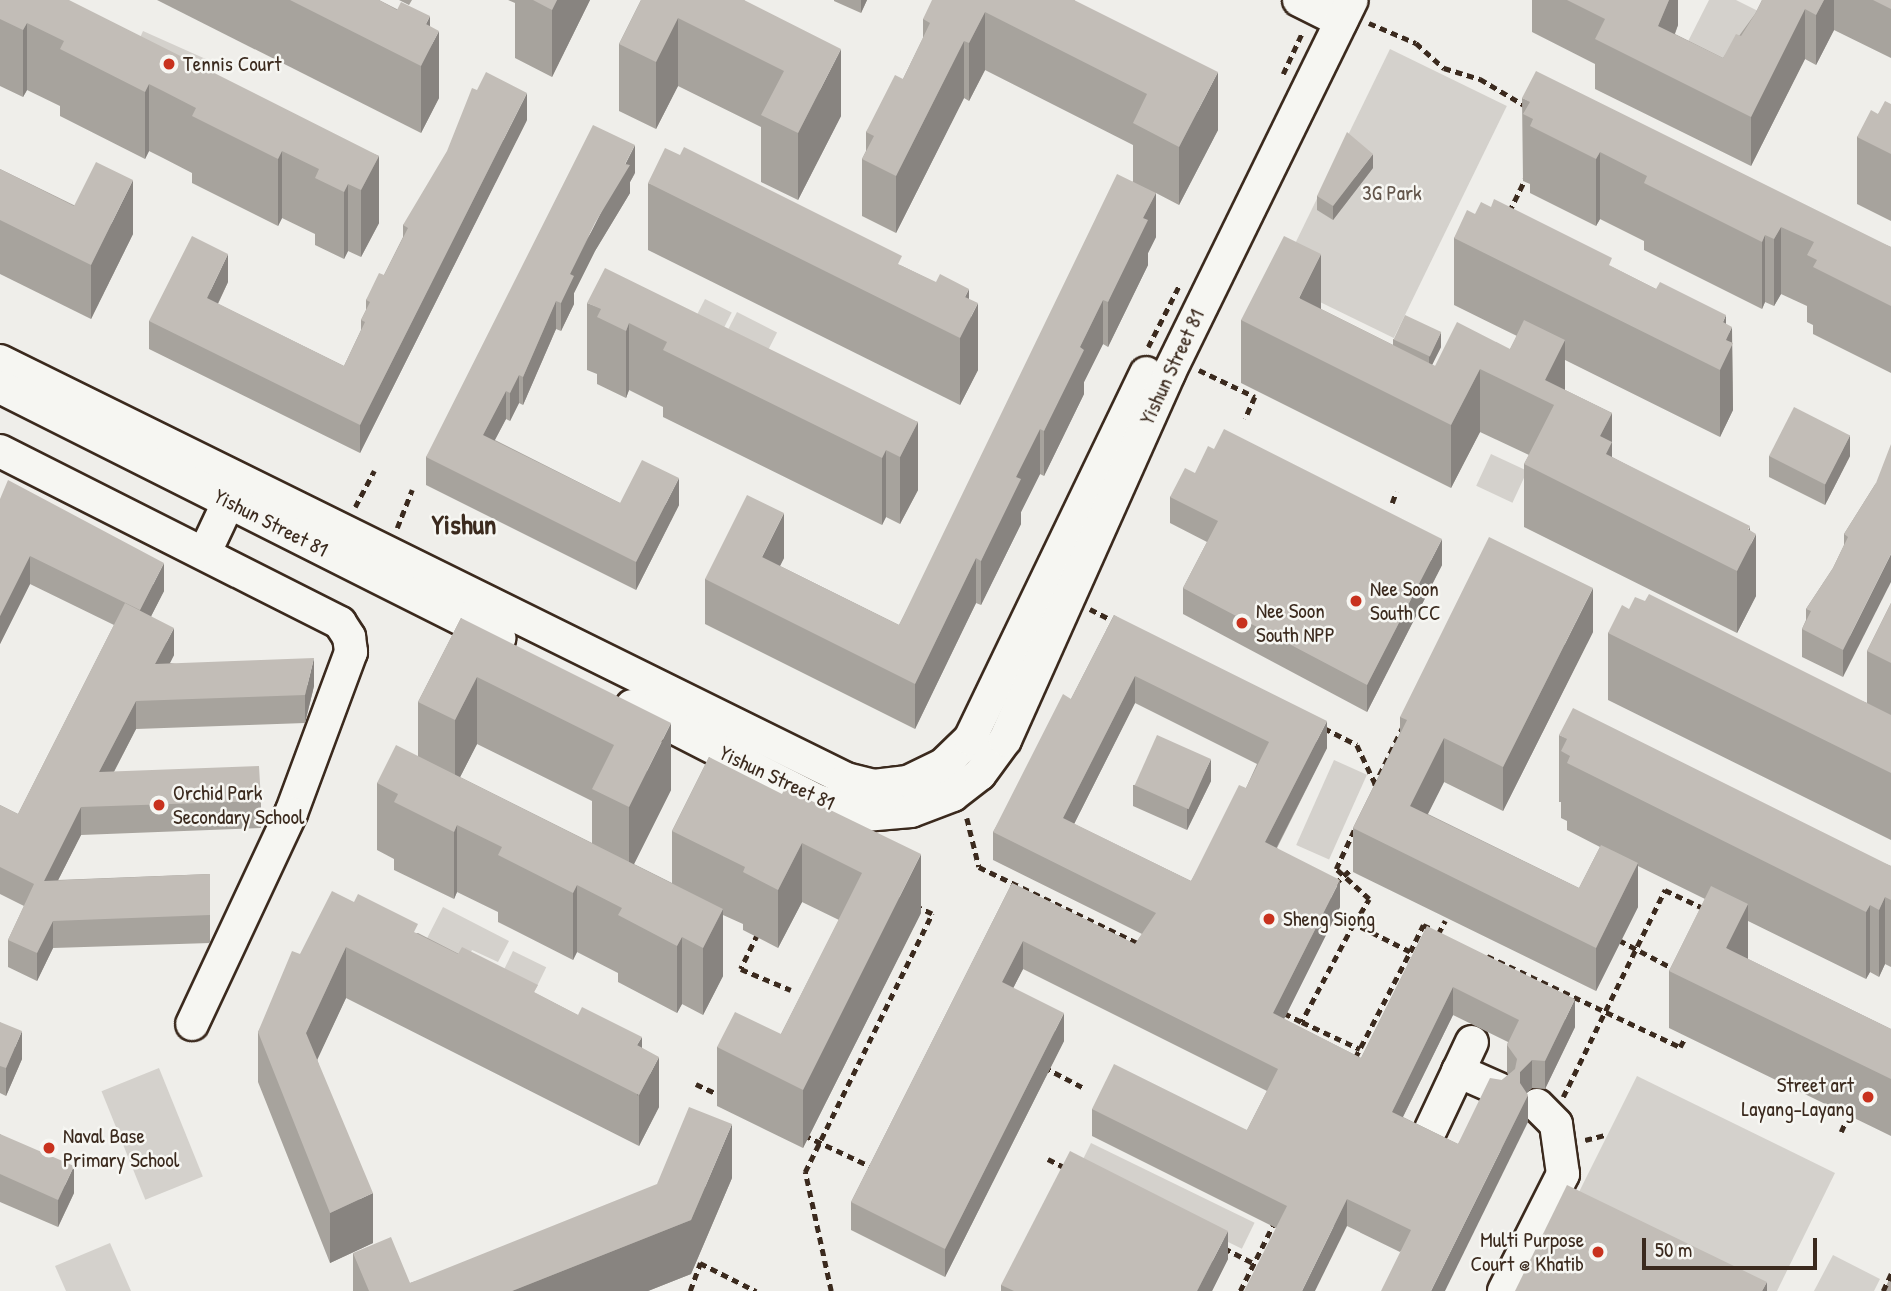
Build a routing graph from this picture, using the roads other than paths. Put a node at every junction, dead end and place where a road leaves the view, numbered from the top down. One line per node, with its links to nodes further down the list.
1 (1329, 16): 4 (street, Yishun Street 81)
2 (3, 381): 4 (street, Yishun Street 81)
3 (0, 451): 5 (street)
4 (235, 489): 5 (street)
5 (205, 552): 6 (street)
6 (192, 1024)
7 (1472, 1042): 8 (street)
8 (1458, 1071): 9 (street); 11 (street)
9 (1499, 1088)
10 (1544, 1112): 12 (street)
11 (1431, 1129)
12 (1563, 1152): 13 (street); 14 (street)
13 (1482, 1291)
14 (1504, 1291)

